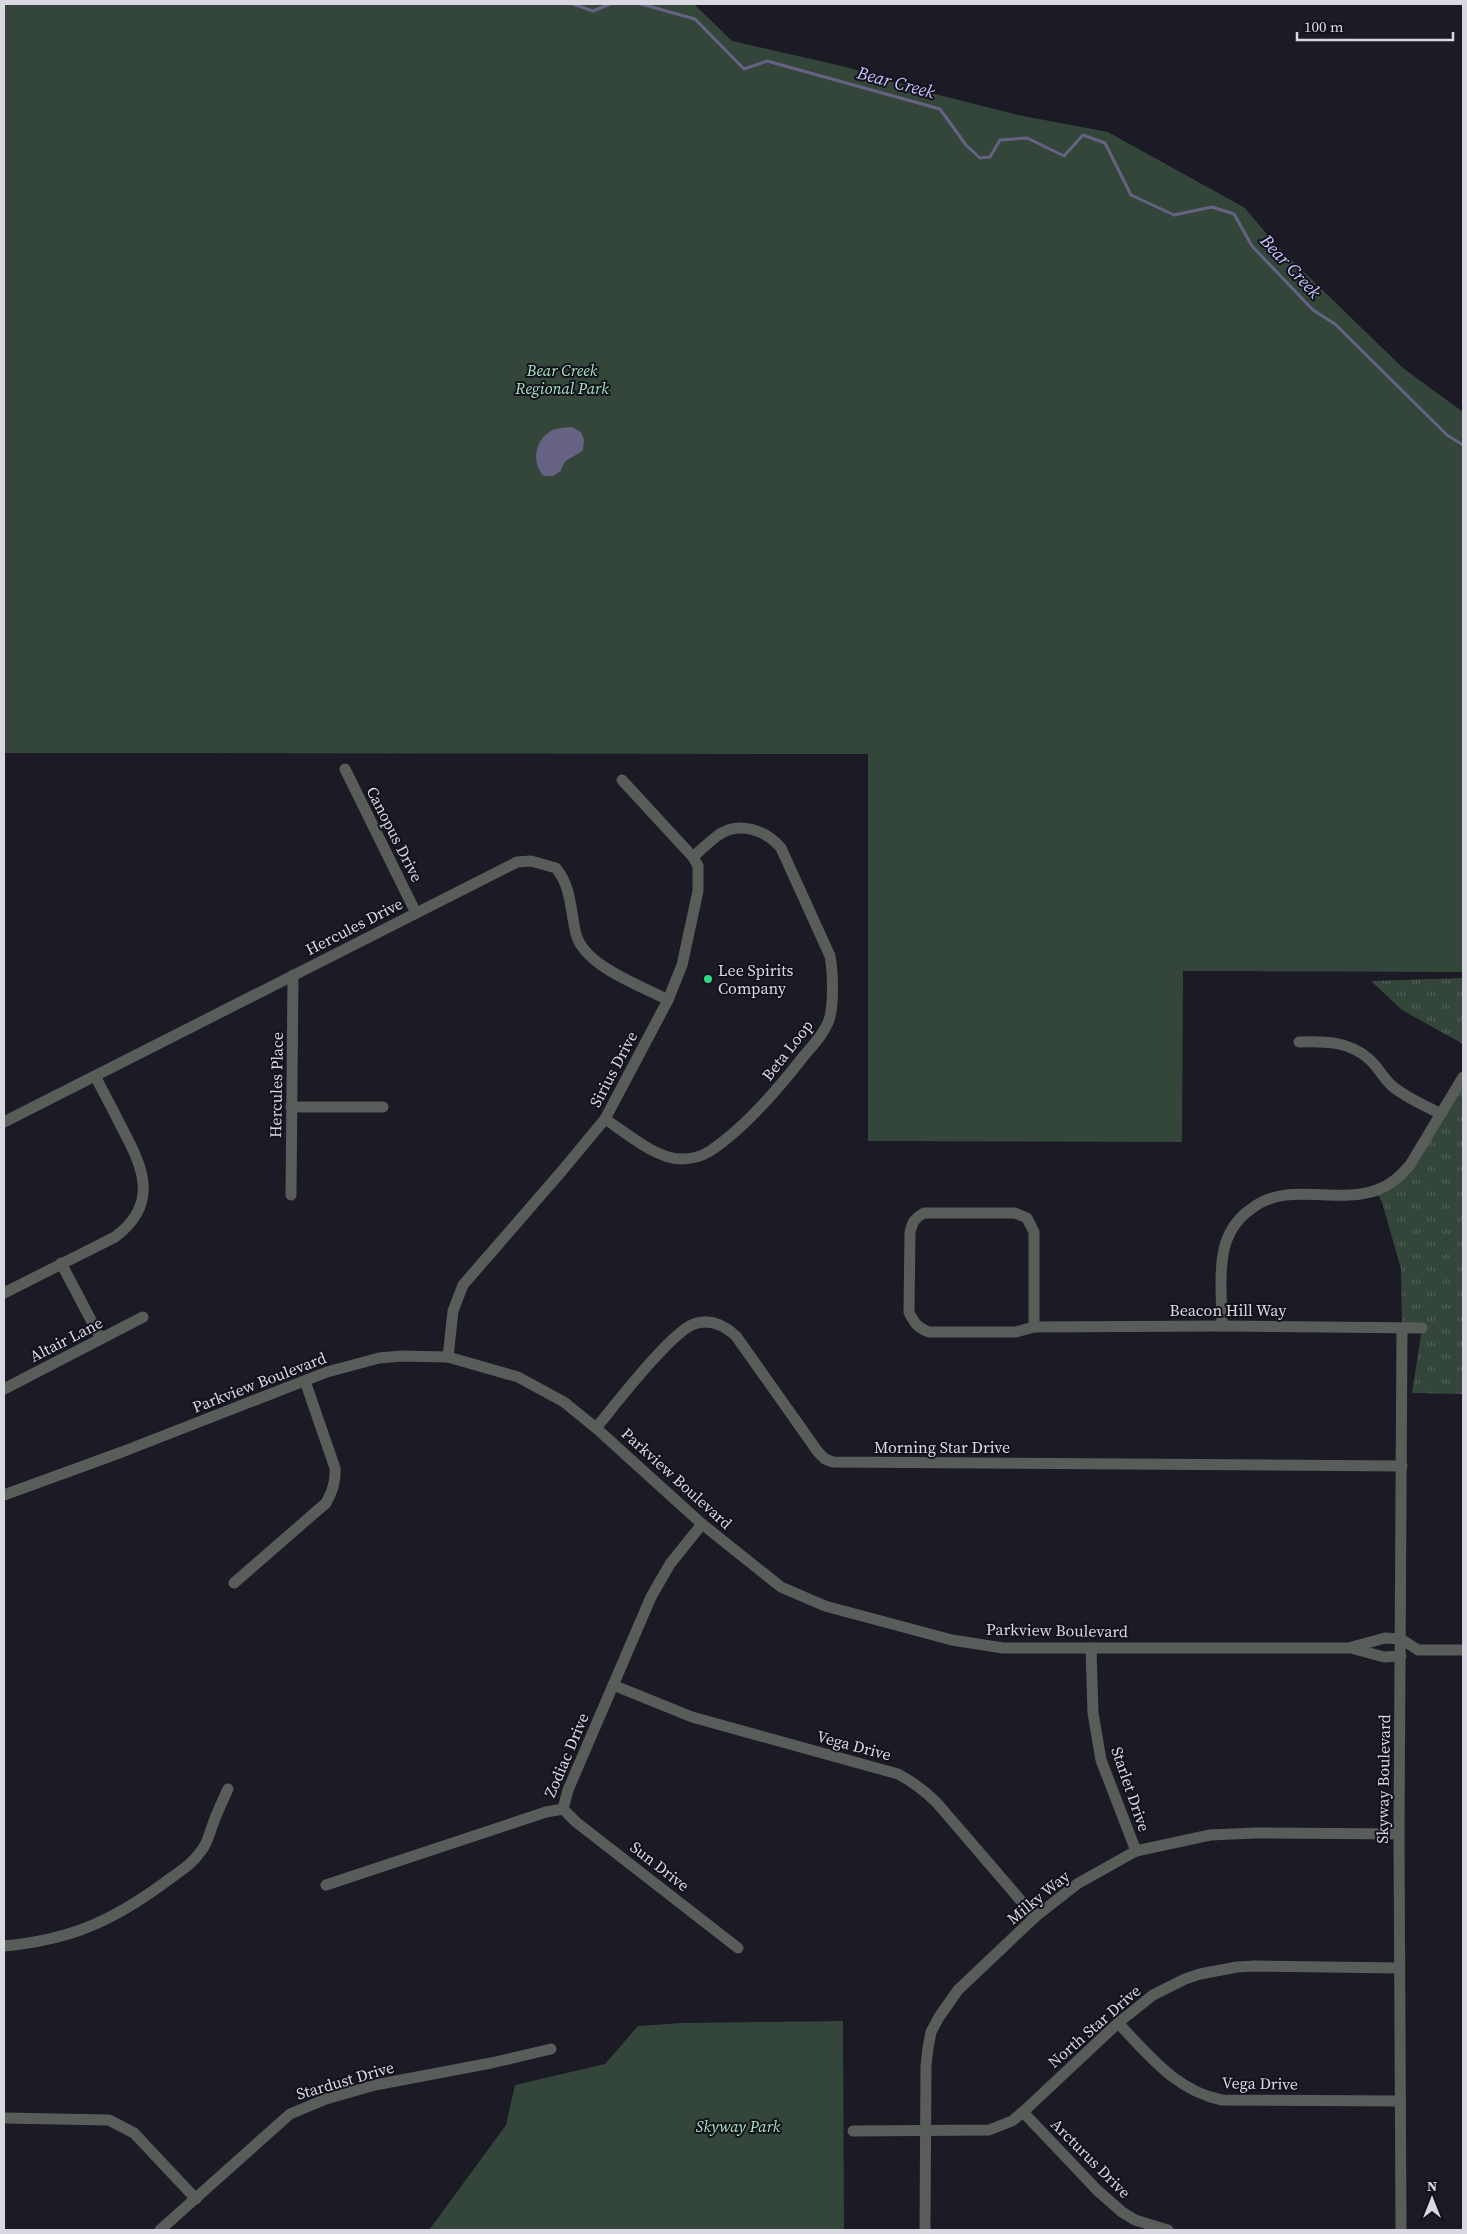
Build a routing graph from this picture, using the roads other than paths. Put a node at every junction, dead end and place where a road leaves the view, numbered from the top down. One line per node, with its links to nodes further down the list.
1 (345, 769): 4 (street, Canopus Drive)
2 (622, 780): 3 (street)
3 (693, 857): 6 (street, Sirius Drive); 13 (street, Beta Loop)
4 (416, 913): 5 (street, Hercules Drive); 6 (street, Hercules Drive)
5 (293, 975): 8 (street, Hercules Drive); 10 (street, Hercules Place)
6 (668, 1000): 13 (street, Sirius Drive)
7 (1299, 1042): 12 (street)
8 (95, 1076): 14 (street, Hercules Drive); 16 (street)
9 (1463, 1077): 12 (street)
10 (291, 1107): 11 (street); 15 (street, Hercules Place)
11 (383, 1107)
12 (1442, 1114): 19 (street)
13 (605, 1119): 24 (street, Sirius Drive)
14 (4, 1122)
15 (291, 1195)
16 (61, 1263): 17 (street); 23 (street)
17 (4, 1293)
18 (143, 1317): 23 (street, Altair Lane)
19 (1222, 1326): 20 (street, Beacon Hill Way); 21 (street, Beacon Hill Way)
20 (1034, 1327): 20 (street, Beacon Hill Way)
21 (1402, 1328): 22 (street, Beacon Hill Way); 28 (street, Skyway Boulevard)
22 (1422, 1328)
23 (101, 1339): 26 (street, Altair Lane)
24 (448, 1357): 25 (street, Parkview Boulevard); 27 (street, Parkview Boulevard)
25 (305, 1381): 29 (street, Parkview Boulevard); 31 (street)
26 (4, 1389)
27 (596, 1428): 28 (street, Morning Star Drive); 30 (street, Parkview Boulevard)
28 (1402, 1466): 32 (street, Skyway Boulevard)
29 (4, 1495)
30 (702, 1524): 33 (street, Parkview Boulevard); 37 (street, Zodiac Drive)
31 (234, 1583)
32 (1401, 1639): 34 (street, Parkview Boulevard); 35 (street); 36 (street, Skyway Boulevard)
33 (1090, 1648): 34 (street, Parkview Boulevard); 41 (street, Starlet Drive)
34 (1351, 1648): 36 (street, Parkview Boulevard)
35 (1463, 1650)
36 (1401, 1656): 40 (street, Skyway Boulevard)
37 (613, 1685): 39 (street, Zodiac Drive); 43 (street, Vega Drive)
38 (228, 1789): 44 (street)
39 (563, 1809): 42 (street, Zodiac Drive); 45 (street, Sun Drive)
40 (1399, 1834): 41 (street, Milky Way); 46 (street, Skyway Boulevard)
41 (1136, 1851): 43 (street, Milky Way)
42 (326, 1885)
43 (1035, 1916): 53 (street, Milky Way)
44 (4, 1946)
45 (738, 1948)
46 (1399, 1968): 47 (street, North Star Drive); 49 (street, Skyway Boulevard)
47 (1118, 2023): 49 (street, Vega Drive); 50 (street, North Star Drive)
48 (551, 2049): 54 (street, Stardust Drive)
49 (1400, 2101): 58 (street, Skyway Boulevard)
50 (1023, 2112): 53 (street, North Star Drive); 57 (street, Arcturus Drive)
51 (4, 2118): 54 (street)
52 (853, 2131): 53 (street, North Star Drive)
53 (926, 2132): 56 (street, Milky Way)
54 (196, 2199): 55 (street, Stardust Drive)
55 (160, 2230)
56 (925, 2230)
57 (1168, 2230)
58 (1402, 2230)

